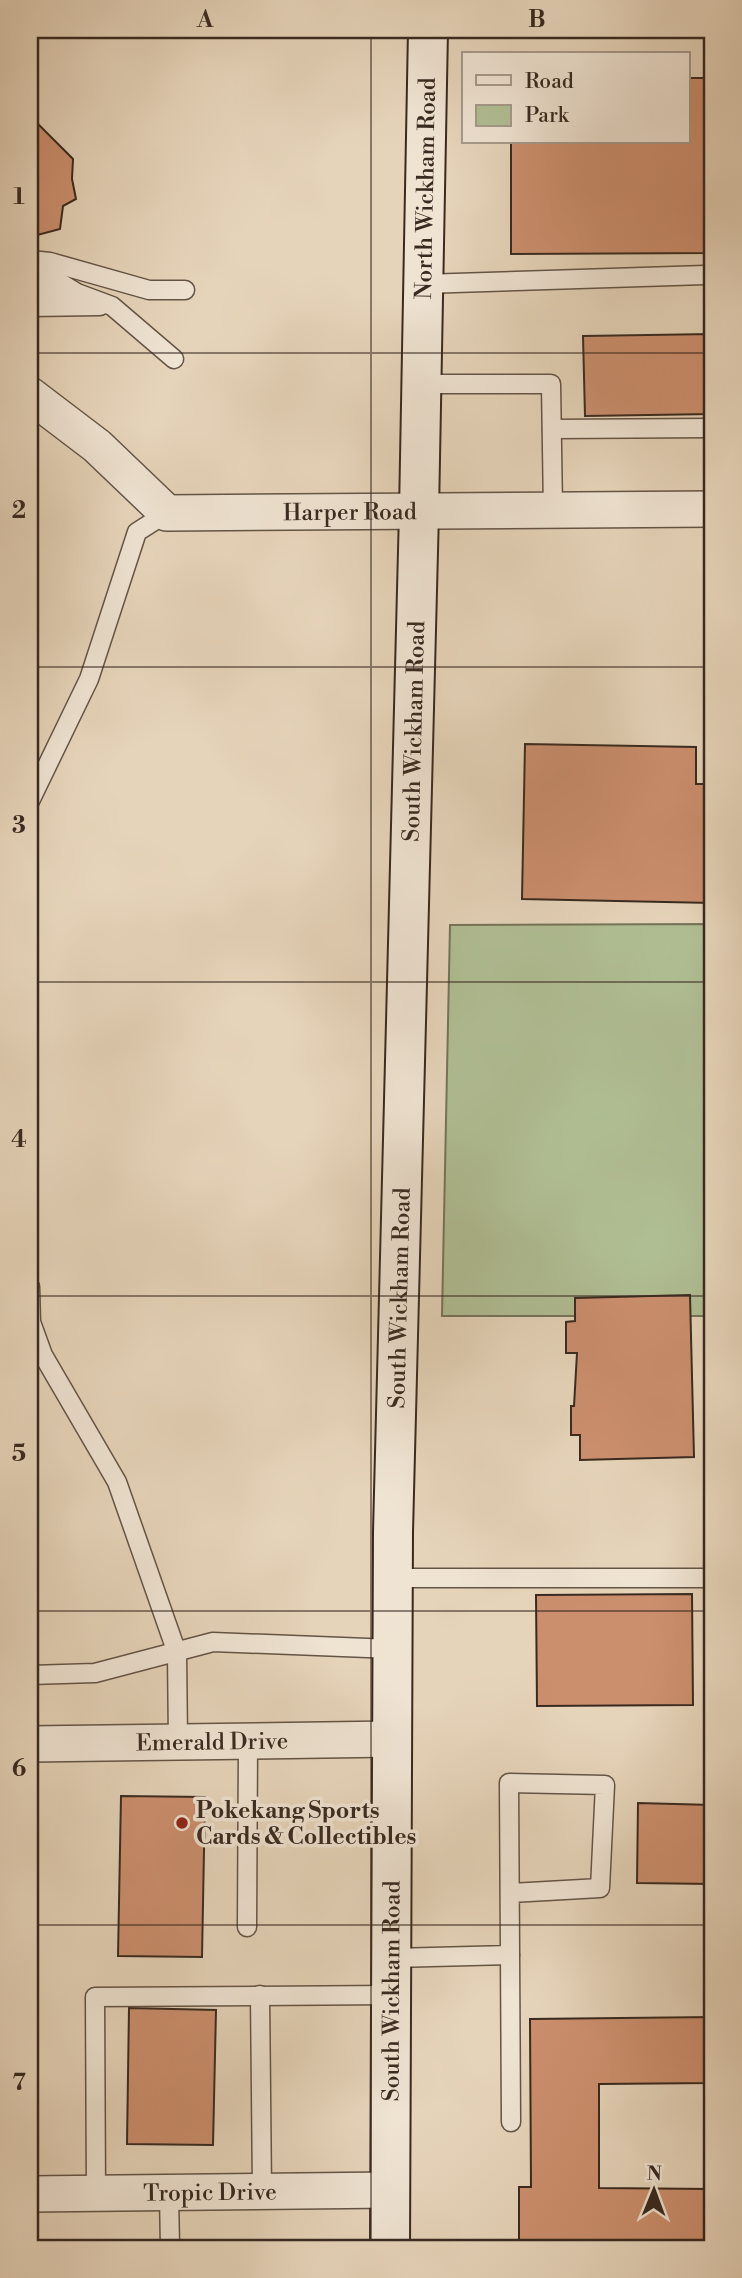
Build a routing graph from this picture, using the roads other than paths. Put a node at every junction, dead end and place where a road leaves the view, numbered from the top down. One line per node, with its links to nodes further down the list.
1 (428, 30): 7 (main road, North Wickham Road)
2 (30, 253): 4 (lane)
3 (30, 260): 4 (lane)
4 (97, 275): 8 (lane)
5 (705, 275): 7 (lane)
6 (30, 278): 10 (lane)
7 (423, 284): 14 (main road, North Wickham Road)
8 (186, 290)
9 (30, 292): 10 (lane)
10 (77, 293): 11 (lane)
11 (113, 306): 12 (lane); 13 (lane)
12 (30, 307)
13 (174, 359)
14 (421, 365): 17 (lane); 20 (main road, South Wickham Road)
15 (30, 395): 21 (street)
16 (712, 428): 17 (lane)
17 (552, 429): 19 (lane)
18 (712, 509): 19 (street, Harper Road)
19 (553, 510): 20 (street, Harper Road)
20 (419, 512): 21 (street, Harper Road); 24 (main road, South Wickham Road)
21 (167, 513): 22 (lane)
22 (30, 802)
23 (30, 1287): 27 (lane)
24 (393, 1578): 25 (lane); 26 (main road, South Wickham Road)
25 (712, 1578)
26 (393, 1649): 27 (lane); 29 (main road, South Wickham Road)
27 (177, 1653): 28 (lane); 30 (lane)
28 (30, 1675)
29 (393, 1739): 31 (street, Emerald Drive); 36 (main road, South Wickham Road)
30 (178, 1742): 31 (street, Emerald Drive); 32 (street, Emerald Drive)
31 (248, 1742): 34 (lane)
32 (30, 1744)
33 (511, 1893): 33 (lane); 35 (lane)
34 (247, 1927)
35 (510, 1955): 36 (lane); 38 (lane)
36 (393, 1976): 37 (lane); 39 (main road, South Wickham Road)
37 (260, 1995): 40 (lane); 41 (lane)
38 (511, 2122)
39 (391, 2190): 40 (street, Tropic Drive); 45 (main road, South Wickham Road)
40 (262, 2191): 42 (street, Tropic Drive)
41 (96, 2193): 42 (street, Tropic Drive); 43 (street, Tropic Drive)
42 (169, 2193): 44 (lane)
43 (30, 2194)
44 (170, 2248)
45 (390, 2248)

